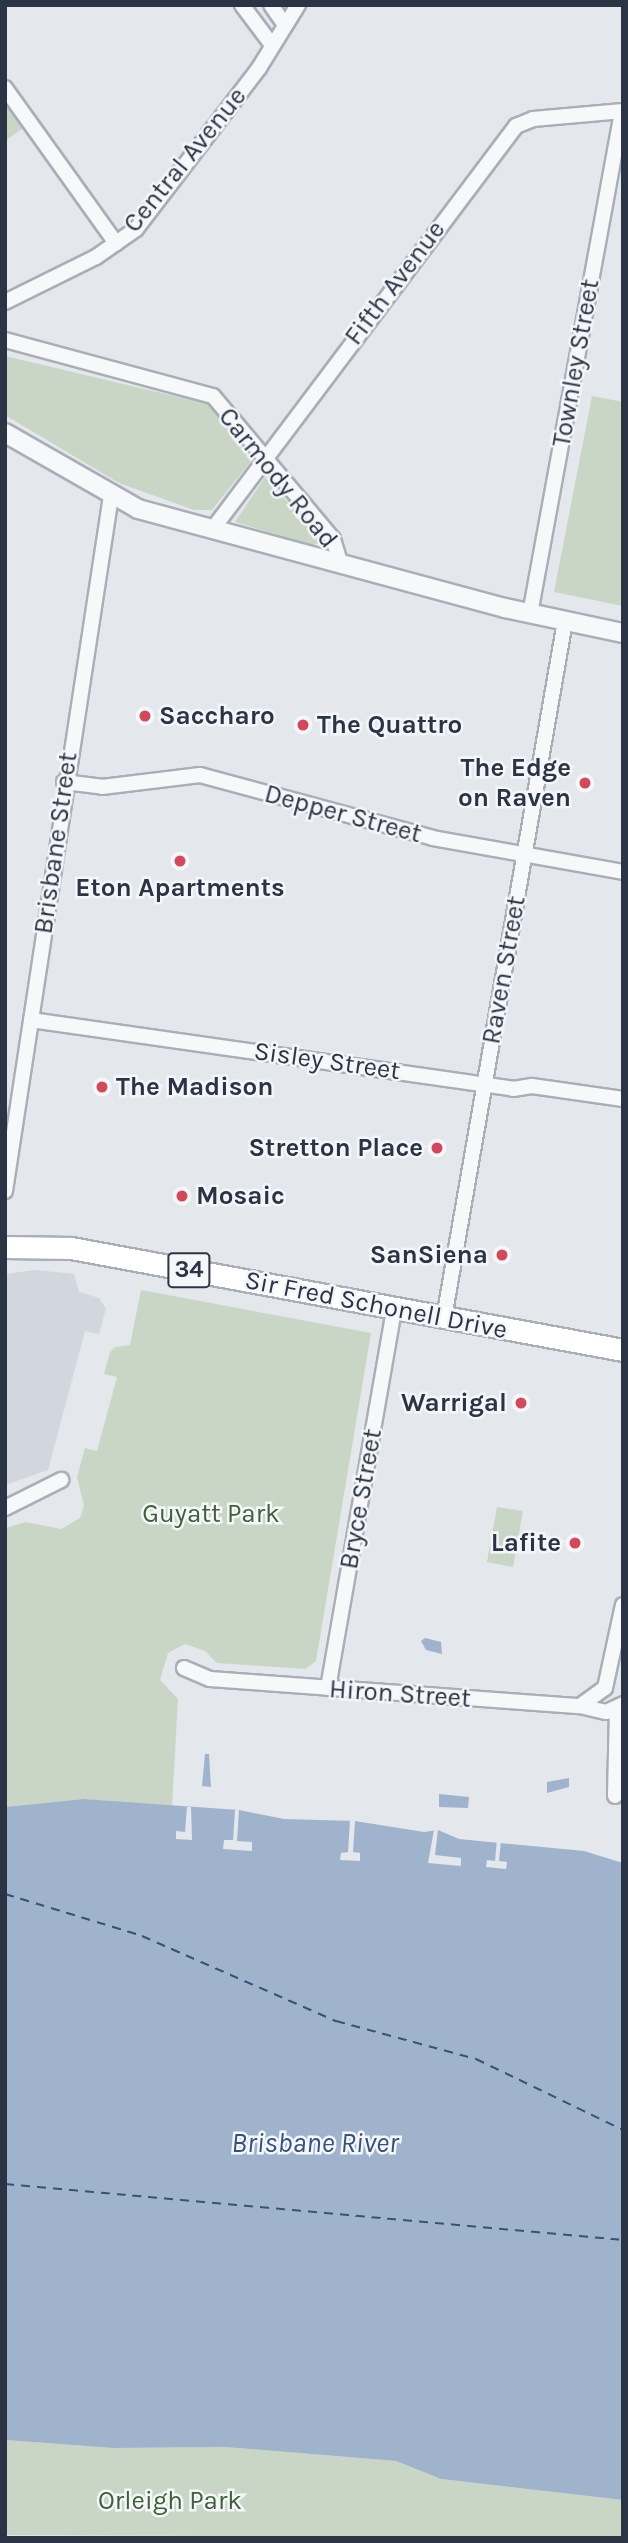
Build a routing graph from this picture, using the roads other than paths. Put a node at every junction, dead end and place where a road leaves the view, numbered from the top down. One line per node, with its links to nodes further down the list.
1 (242, 5): 5 (street)
2 (271, 5): 4 (street)
3 (298, 5): 4 (street, Central Avenue)
4 (285, 25): 5 (street, Central Avenue)
5 (272, 44): 8 (street, Central Avenue)
6 (5, 88): 8 (street)
7 (623, 111): 12 (street, Fifth Avenue); 16 (street, Townley Street)
8 (116, 243): 9 (street, Central Avenue)
9 (5, 302)
10 (5, 340): 12 (street, Carmody Road)
11 (5, 433): 13 (street, Carmody Road)
12 (262, 458): 14 (street, Fifth Avenue); 15 (street, Carmody Road)
13 (111, 496): 14 (street, Carmody Road); 19 (street, Brisbane Street)
14 (212, 530): 15 (street, Carmody Road)
15 (341, 565): 16 (street, Carmody Road)
16 (530, 614): 17 (street, Carmody Road)
17 (565, 621): 18 (street, Carmody Road); 20 (street, Raven Street)
18 (623, 633)
19 (64, 782): 20 (street, Depper Street); 22 (street, Brisbane Street)
20 (524, 853): 21 (street, Depper Street); 23 (street, Raven Street)
21 (623, 872)
22 (31, 1020): 23 (street, Sisley Street); 25 (street, Brisbane Street)
23 (484, 1084): 24 (street, Sisley Street); 28 (street, Raven Street)
24 (623, 1099)
25 (5, 1191)
26 (5, 1247): 27 (main road, Sir Fred Schonell Drive / 34)
27 (394, 1310): 28 (main road, Sir Fred Schonell Drive / 34); 34 (street, Bryce Street)
28 (444, 1318): 29 (main road, Sir Fred Schonell Drive / 34)
29 (623, 1350)
30 (61, 1480): 31 (street)
31 (5, 1508)
32 (623, 1605): 35 (street)
33 (184, 1668): 34 (street, Hiron Street)
34 (328, 1688): 35 (street, Hiron Street)
35 (580, 1706): 36 (street, Hiron Street)
36 (620, 1707): 37 (street)
37 (615, 1796)

